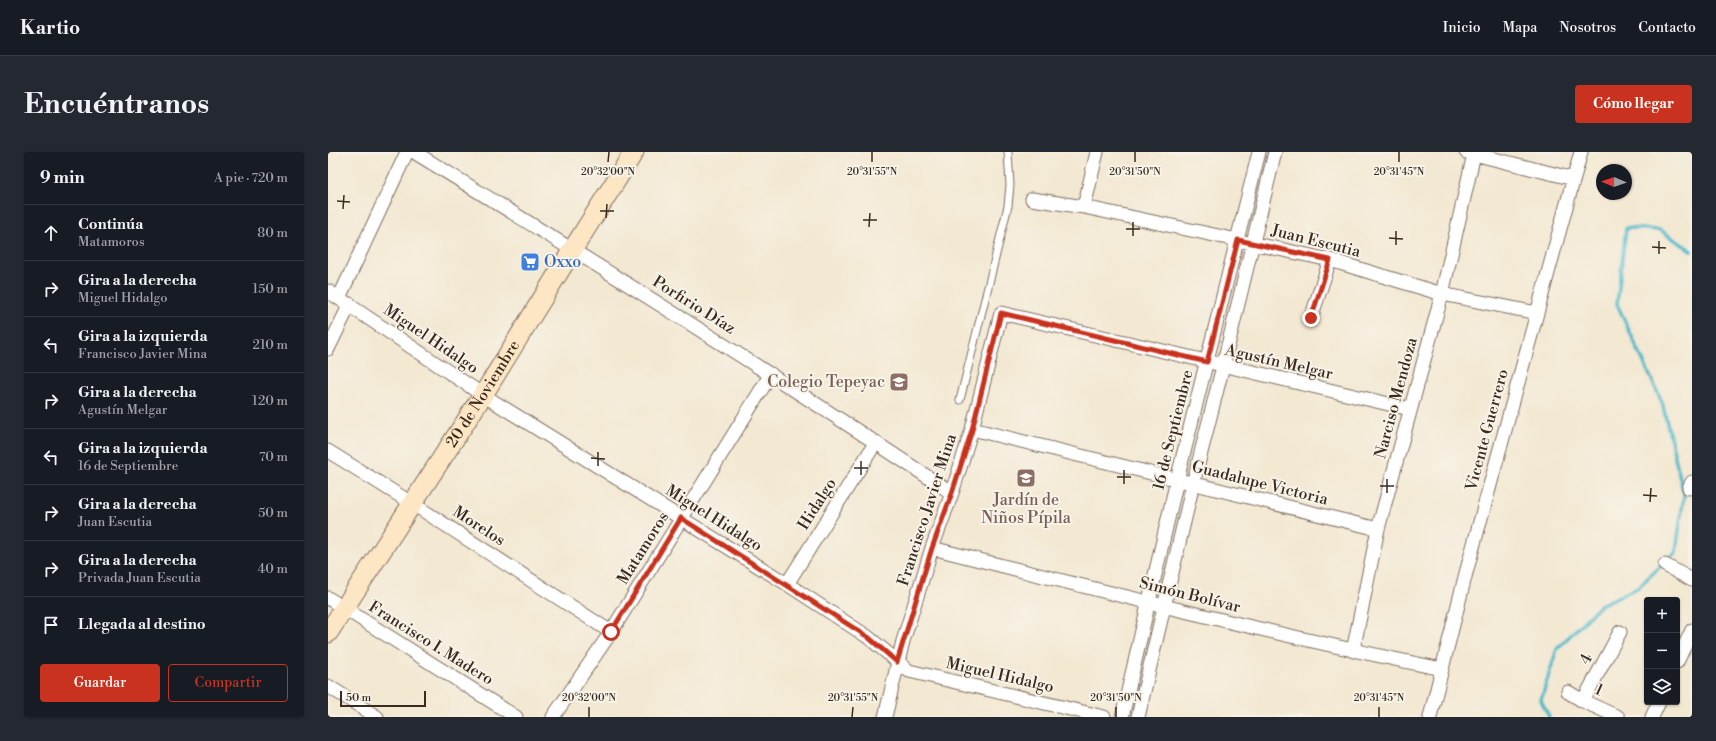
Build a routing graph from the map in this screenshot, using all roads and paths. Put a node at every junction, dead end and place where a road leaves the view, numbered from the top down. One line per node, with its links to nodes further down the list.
1 (408, 152): 19 (street)
2 (414, 152): 15 (street, Porfirio Díaz)
3 (634, 152): 15 (main road, 20 de Noviembre)
4 (1008, 152): 28 (lane)
5 (1097, 152): 12 (street)
6 (1259, 152): 13 (street, 16 de Septiembre)
7 (1275, 152): 14 (street, 16 de Septiembre)
8 (1581, 152): 10 (street, Vicente Guerrero)
9 (1470, 153): 10 (street); 18 (street, Narciso Mendoza)
10 (1574, 180): 21 (street, Vicente Guerrero)
11 (1032, 199): 12 (street, Juan Escutia)
12 (1084, 207): 13 (street, Juan Escutia)
13 (1238, 240): 14 (street, Juan Escutia); 24 (street, 16 de Septiembre)
14 (1252, 243): 16 (street, Juan Escutia); 25 (street, 16 de Septiembre)
15 (572, 249): 26 (street, Porfirio Díaz); 27 (main road, 20 de Noviembre)
16 (1330, 260): 18 (street, Juan Escutia); 22 (street)
17 (328, 291): 19 (street, Miguel Hidalgo)
18 (1442, 294): 21 (street, Juan Escutia); 29 (street, Narciso Mendoza)
19 (345, 301): 23 (street); 27 (street, Miguel Hidalgo)
20 (1001, 313): 24 (street, Agustín Melgar); 30 (street, Francisco Javier Mina)
21 (1537, 313): 53 (street, Vicente Guerrero)
22 (1311, 318)
23 (328, 349)
24 (1207, 362): 25 (street, Agustín Melgar); 33 (street, 16 de Septiembre)
25 (1223, 366): 29 (street, Agustín Melgar); 34 (street, 16 de Septiembre)
26 (771, 374): 31 (street, Porfirio Díaz); 37 (street, Matamoros)
27 (483, 395): 36 (main road, 20 de Noviembre); 37 (street, Miguel Hidalgo)
28 (960, 400)
29 (1410, 409): 38 (street, Narciso Mendoza)
30 (972, 430): 33 (street, Guadalupe Victoria); 35 (street, Francisco Javier Mina)
31 (876, 442): 35 (street, Porfirio Díaz); 42 (street, Hidalgo)
32 (328, 451): 36 (street, Morelos)
33 (1177, 480): 34 (street, Guadalupe Victoria); 44 (street, 16 de Septiembre)
34 (1193, 484): 38 (street, Guadalupe Victoria); 45 (street, 16 de Septiembre)
35 (952, 493): 39 (street, Francisco Javier Mina)
36 (413, 504): 43 (main road, 20 de Noviembre); 47 (street, Morelos)
37 (681, 518): 42 (street, Miguel Hidalgo); 47 (street, Matamoros)
38 (1378, 529): 50 (street, Narciso Mendoza)
39 (932, 548): 44 (street, Simón Bolívar); 52 (street, Francisco Javier Mina)
40 (1665, 565): 41 (street)
41 (1692, 580)
42 (787, 584): 52 (street, Miguel Hidalgo)
43 (336, 603): 49 (main road, 20 de Noviembre); 59 (street, Francisco I. Madero)
44 (1149, 603): 45 (street, Simón Bolívar); 63 (street, 16 de Septiembre)
45 (1165, 607): 50 (street, Simón Bolívar); 64 (street, 16 de Septiembre)
46 (1692, 630): 51 (street)
47 (611, 632): 60 (street, Matamoros)
48 (1620, 632): 56 (street, 4)
49 (328, 633)
50 (1353, 651): 53 (street, Simón Bolívar)
51 (1680, 656)
52 (897, 662): 61 (street, Francisco Javier Mina); 62 (street, Miguel Hidalgo)
53 (1442, 669): 65 (street, Vicente Guerrero)
54 (328, 686): 58 (street)
55 (1568, 692): 56 (street, 1)
56 (1583, 702): 66 (street, 1)
57 (1658, 705): 67 (street)
58 (377, 717)
59 (516, 717)
60 (553, 717)
61 (885, 717)
62 (1104, 717)
63 (1122, 717)
64 (1138, 717)
65 (1430, 717)
66 (1618, 717)
67 (1652, 717)

